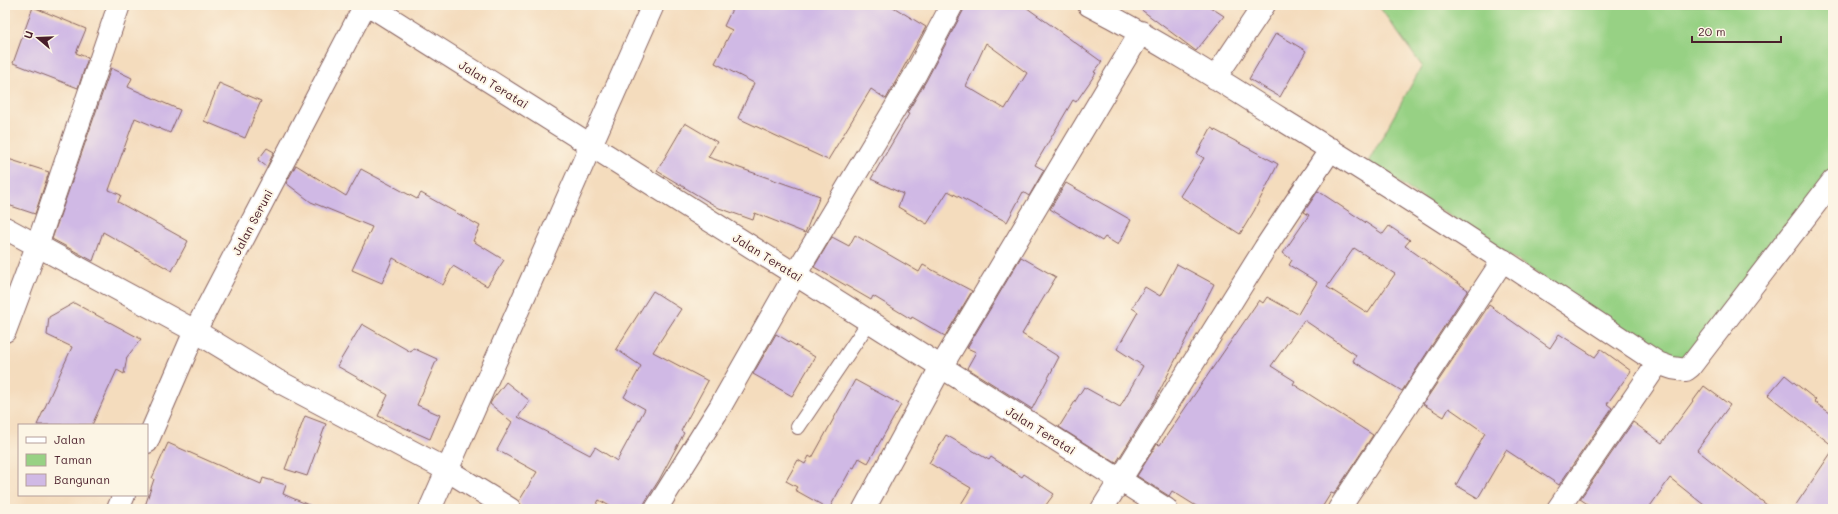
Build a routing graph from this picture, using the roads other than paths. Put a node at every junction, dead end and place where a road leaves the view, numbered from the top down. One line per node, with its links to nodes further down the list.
1 (119, 5): 14 (street)
2 (365, 5): 19 (street, Jalan Seruni)
3 (369, 5): 10 (street, Jalan Teratai)
4 (653, 5): 10 (street)
5 (952, 5): 16 (street)
6 (1089, 5): 8 (street)
7 (1264, 5): 9 (street)
8 (1141, 32): 9 (street); 21 (street)
9 (1215, 78): 11 (street)
10 (591, 146): 16 (street, Jalan Teratai); 24 (street)
11 (1331, 150): 15 (street); 25 (street)
12 (1833, 181): 20 (street)
13 (5, 228): 14 (street)
14 (37, 246): 18 (street); 19 (street)
15 (1503, 260): 20 (street); 34 (street)
16 (795, 275): 17 (street, Jalan Teratai); 30 (street)
17 (869, 322): 21 (street, Jalan Teratai); 22 (lane)
18 (5, 331)
19 (195, 331): 23 (street, Jalan Seruni); 24 (street)
20 (1658, 364): 35 (street)
21 (941, 367): 25 (street, Jalan Teratai); 31 (street)
22 (798, 427)
23 (148, 440)
24 (446, 470): 28 (street); 29 (street)
25 (1120, 480): 32 (street); 33 (street, Jalan Teratai)
26 (124, 496): 27 (street)
27 (118, 509)
28 (430, 509)
29 (510, 509)
30 (656, 509)
31 (864, 509)
32 (1102, 509)
33 (1166, 509)
34 (1339, 509)
35 (1558, 509)

